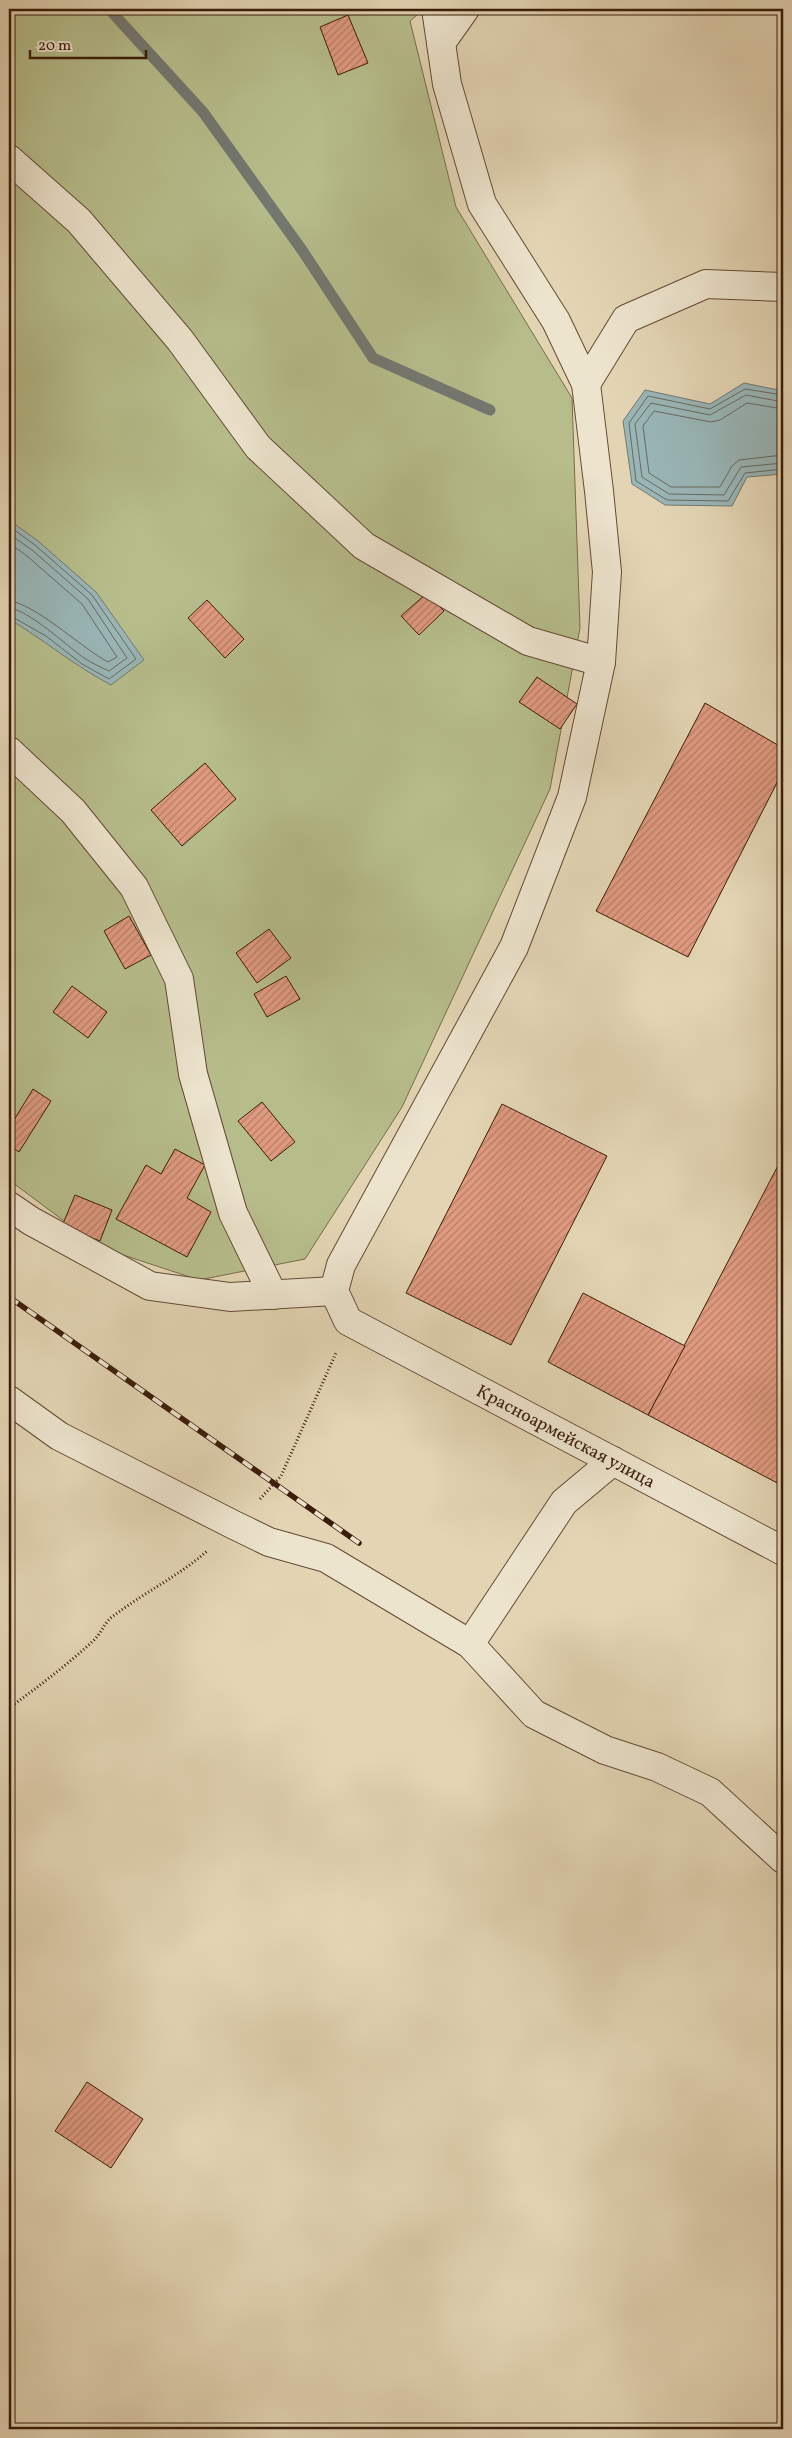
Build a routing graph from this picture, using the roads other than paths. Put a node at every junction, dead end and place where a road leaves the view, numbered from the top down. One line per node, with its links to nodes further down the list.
1 (436, 9): 3 (street)
2 (465, 9): 3 (street)
3 (441, 43): 6 (street)
4 (9, 159): 7 (street)
5 (783, 286): 6 (street)
6 (586, 384): 7 (street)
7 (601, 662): 10 (street)
8 (9, 751): 11 (street)
9 (9, 1206): 11 (street)
10 (334, 1291): 11 (street); 13 (street, Красноармейская улица)
11 (273, 1296)
12 (9, 1400): 15 (street)
13 (613, 1461): 14 (street, Красноармейская улица); 15 (street)
14 (783, 1551)
15 (470, 1644): 16 (street)
16 (783, 1859)

